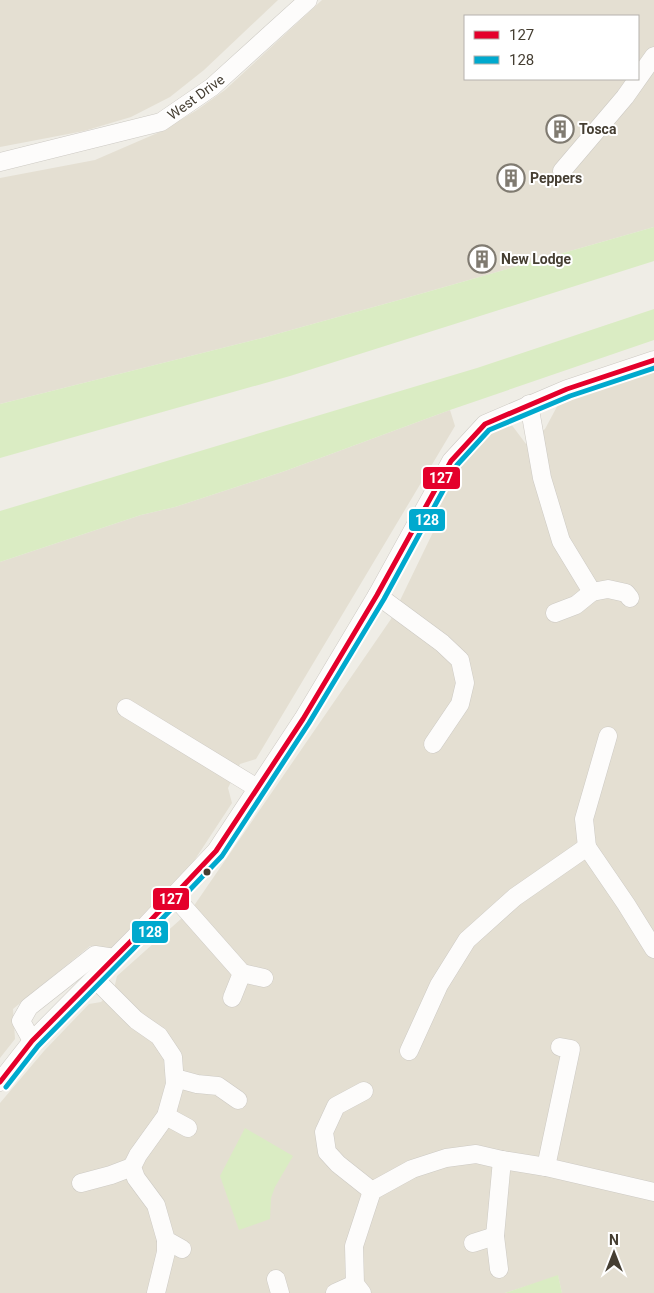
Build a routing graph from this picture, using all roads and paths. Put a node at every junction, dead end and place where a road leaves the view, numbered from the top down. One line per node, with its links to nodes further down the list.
1 (308, 0): 5 (street, West Drive)
2 (654, 56): 3 (street)
3 (639, 77)
4 (637, 80): 6 (street)
5 (0, 162)
6 (562, 171)
7 (654, 360): 8 (street)
8 (529, 404): 9 (street); 10 (street)
9 (592, 592): 11 (street); 12 (street)
10 (377, 595): 15 (street); 16 (street)
11 (630, 598)
12 (555, 613)
13 (126, 708): 16 (street)
14 (608, 736): 17 (street)
15 (433, 744)
16 (257, 788): 18 (street)
17 (588, 847): 19 (street); 27 (street)
18 (174, 896): 20 (street); 21 (street)
19 (654, 949)
20 (115, 958): 23 (street); 25 (street)
21 (242, 973): 22 (street); 24 (street)
22 (264, 978)
23 (94, 979): 25 (street); 28 (street)
24 (232, 998)
25 (32, 1041): 29 (street)
26 (571, 1049): 36 (street)
27 (409, 1051)
28 (176, 1078): 31 (street); 32 (street)
29 (0, 1082)
30 (364, 1091): 38 (street)
31 (238, 1100)
32 (166, 1116): 33 (street); 35 (street)
33 (188, 1128)
34 (502, 1160): 36 (street); 38 (street); 40 (street)
35 (132, 1167): 37 (street); 41 (street)
36 (546, 1168): 39 (street)
37 (81, 1183)
38 (372, 1191): 45 (street)
39 (654, 1192)
40 (495, 1236): 42 (street); 44 (street)
41 (166, 1240): 43 (street); 46 (street)
42 (473, 1243)
43 (182, 1249)
44 (499, 1269)
45 (359, 1289): 47 (street)
46 (156, 1293)
47 (335, 1293)

